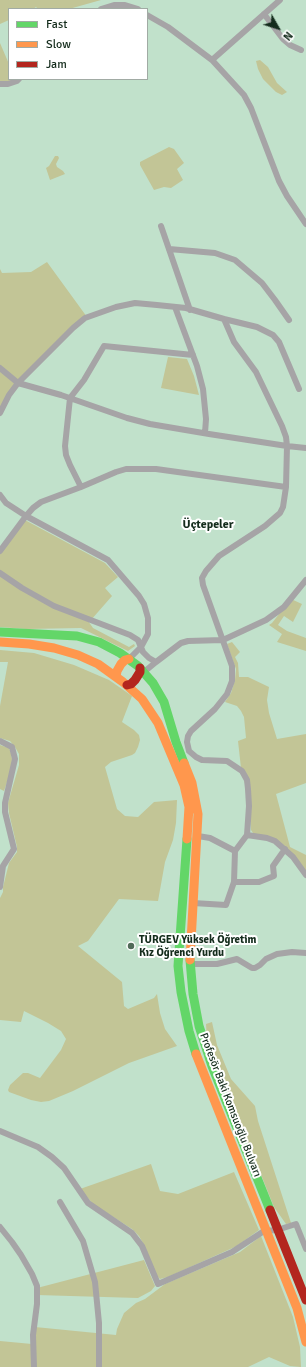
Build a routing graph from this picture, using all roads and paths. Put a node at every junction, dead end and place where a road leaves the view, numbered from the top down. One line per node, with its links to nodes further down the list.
1 (133, 0): 4 (street)
2 (280, 0): 5 (street)
3 (105, 8): 4 (street)
4 (135, 8)
5 (264, 14): 7 (street); 8 (street)
6 (148, 16): 8 (street)
7 (301, 50)
8 (212, 60): 11 (street)
9 (18, 80): 10 (street)
10 (0, 84)
11 (306, 224)
12 (162, 226): 13 (street)
13 (169, 249): 15 (street); 17 (street)
14 (175, 307): 15 (street); 18 (street); 20 (street)
15 (190, 310): 16 (street)
16 (224, 319): 21 (street); 25 (street)
17 (289, 320)
18 (193, 355): 22 (street); 24 (street)
19 (0, 368): 20 (street)
20 (18, 383): 22 (street); 23 (street)
21 (299, 389)
22 (70, 398): 24 (street); 27 (street)
23 (0, 413)
24 (205, 433): 25 (street)
25 (287, 446): 26 (street); 28 (street)
26 (306, 448)
27 (81, 487): 28 (street); 30 (street)
28 (286, 487): 35 (street)
29 (0, 495): 30 (street)
30 (26, 516): 31 (street); 37 (street)
31 (0, 551)
32 (0, 573): 37 (street)
33 (306, 580): 35 (street)
34 (0, 632): 38 (main road, Profesör Baki Komsuoğlu Bulvarı)
35 (222, 640): 39 (street); 44 (street)
36 (0, 642): 41 (main road, Profesör Baki Komsuoğlu Bulvarı)
37 (142, 647): 38 (street); 39 (street)
38 (129, 659): 40 (main road, Profesör Baki Komsuoğlu Bulvarı); 41 (main road)
39 (156, 662): 40 (street)
40 (142, 670): 42 (main road); 45 (main road, Profesör Baki Komsuoğlu Bulvarı)
41 (116, 677): 42 (main road, Profesör Baki Komsuoğlu Bulvarı)
42 (127, 685): 59 (main road, Profesör Baki Komsuoğlu Bulvarı)
43 (0, 741): 52 (street)
44 (188, 745): 45 (street); 46 (street)
45 (178, 748): 47 (main road, Profesör Baki Komsuoğlu Bulvarı)
46 (247, 835): 48 (street); 49 (street)
47 (198, 836): 49 (street); 53 (main road, Profesör Baki Komsuoğlu Bulvarı)
48 (285, 849): 50 (street); 51 (street)
49 (235, 851): 51 (street)
50 (306, 874)
51 (234, 882): 53 (street)
52 (0, 887)
53 (192, 903): 55 (main road, Profesör Baki Komsuoğlu Bulvarı)
54 (306, 953): 55 (street)
55 (190, 964): 60 (main road, Profesör Baki Komsuoğlu Bulvarı)
56 (0, 1131): 59 (street)
57 (60, 1202): 65 (street)
58 (0, 1227): 64 (street)
59 (267, 1230): 60 (street); 63 (main road, Profesör Baki Komsuoğlu Bulvarı)
60 (277, 1230): 61 (street); 62 (main road, Profesör Baki Komsuoğlu Bulvarı)
61 (306, 1249)
62 (306, 1300)
63 (306, 1342)
64 (34, 1367)
65 (98, 1367)

